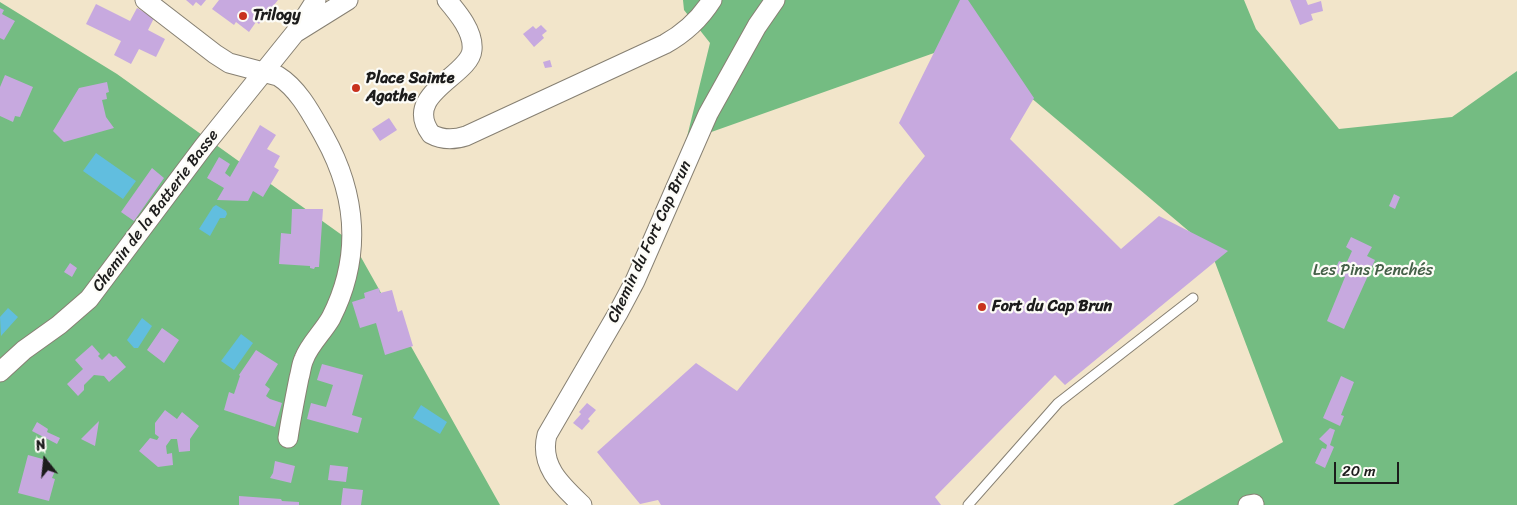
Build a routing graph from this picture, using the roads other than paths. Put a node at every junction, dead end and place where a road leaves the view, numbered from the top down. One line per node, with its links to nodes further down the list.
1 (145, 0): 8 (street)
2 (316, 0): 7 (street, Chemin de la Batterie Basse)
3 (348, 0): 7 (street, Chemin de la Batterie Basse)
4 (447, 0): 5 (street)
5 (712, 0)
6 (775, 0): 12 (street, Chemin du Fort Cap Brun)
7 (295, 33): 8 (street, Chemin de la Batterie Basse)
8 (264, 72): 10 (street, Chemin de la Batterie Basse); 11 (street)
9 (1194, 298): 13 (lane)
10 (0, 372)
11 (288, 438)
12 (582, 505)
13 (968, 505)

